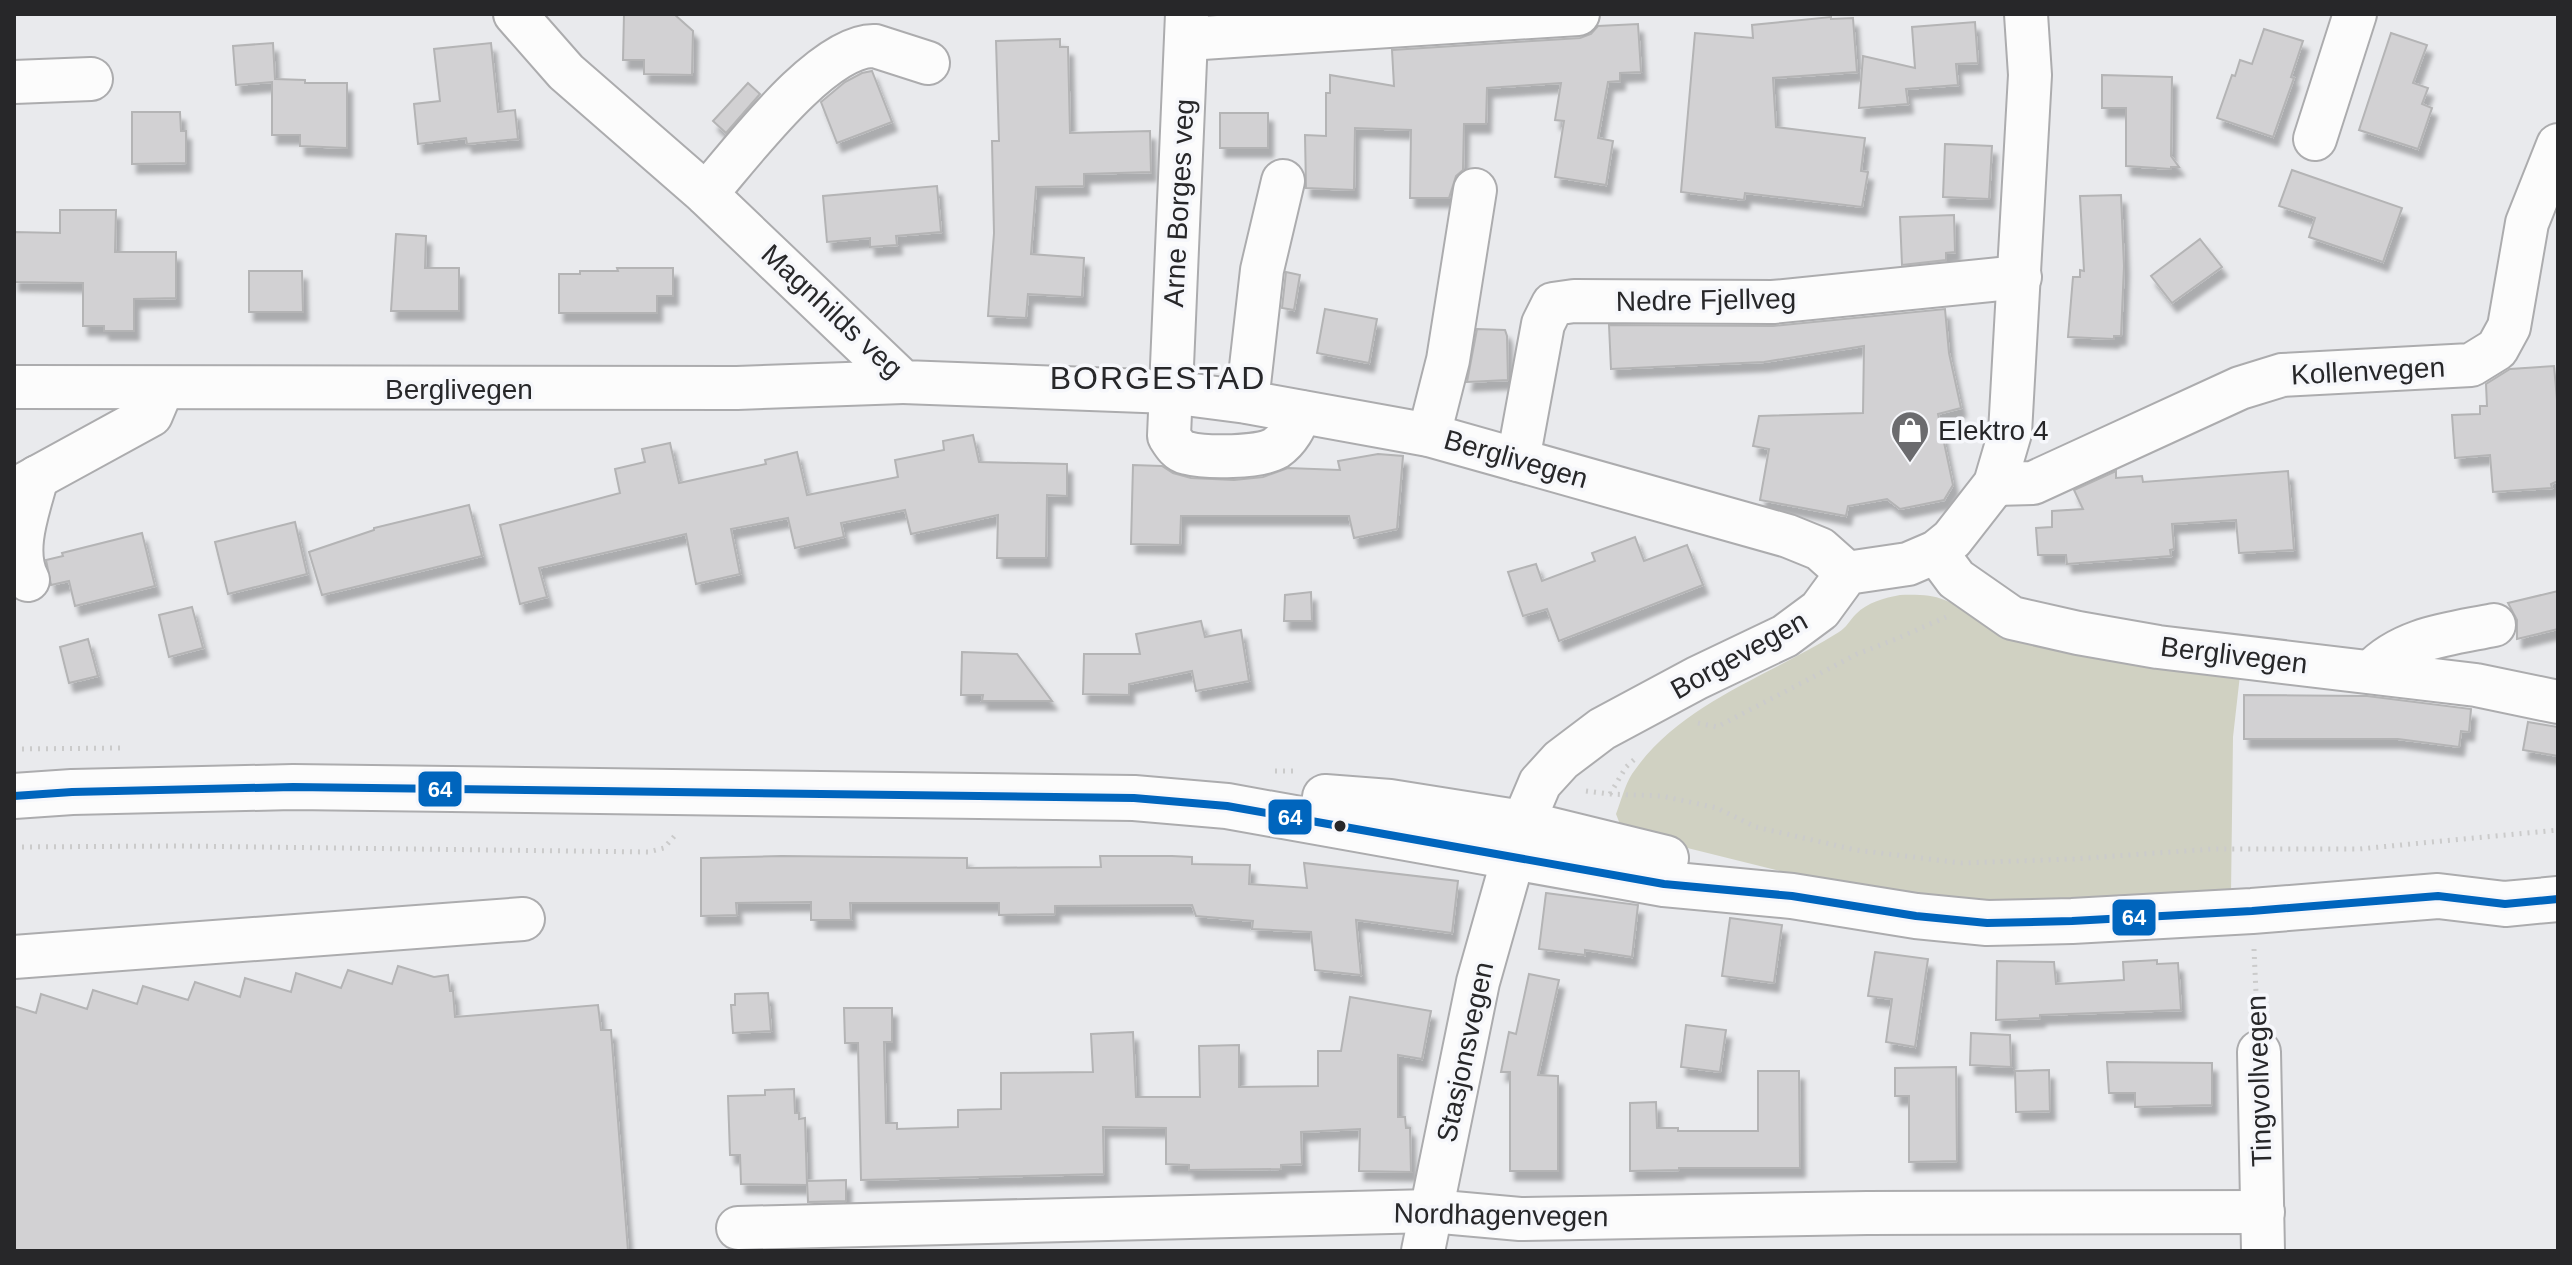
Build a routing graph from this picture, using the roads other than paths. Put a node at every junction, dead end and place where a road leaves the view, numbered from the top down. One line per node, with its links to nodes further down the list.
1 (515, 14): 13 (street, Magnhilds veg)
2 (1578, 14): 5 (street)
3 (2026, 14): 14 (street)
4 (2355, 14): 9 (street)
5 (1187, 26): 18 (street, Arne Borges veg)
6 (928, 63): 13 (street)
7 (91, 79): 8 (street)
8 (14, 82)
9 (2315, 139)
10 (2558, 145): 24 (street, Kollenvegen)
11 (1283, 181): 19 (street)
12 (1475, 190): 21 (street)
13 (706, 194): 15 (street, Magnhilds veg)
14 (2020, 277): 22 (street, Nedre Fjellveg); 24 (street)
15 (903, 382): 17 (street, Berglivegen); 18 (street, Magnhilds veg)
16 (14, 387): 17 (street, Berglivegen)
17 (162, 389): 23 (street)
18 (1170, 392): 19 (street, Berglivegen); 20 (street, Arne Borges veg)
19 (1247, 402): 20 (street, Berglivegen)
20 (1301, 412): 21 (street, Berglivegen)
21 (1429, 435): 22 (street, Berglivegen)
22 (1518, 460): 26 (street, Berglivegen)
23 (25, 484): 27 (street)
24 (1995, 484): 25 (street)
25 (1936, 552): 26 (street); 29 (street, Berglivegen)
26 (1847, 573): 32 (street, Borgevegen)
27 (28, 580)
28 (2494, 625): 29 (street)
29 (2371, 672): 30 (street, Berglivegen)
30 (2558, 702)
31 (14, 796): 32 (main road)
32 (1519, 839): 34 (main road); 40 (street, Stasjonsvegen)
33 (2558, 868): 34 (main road)
34 (2438, 896): 35 (main road)
35 (2558, 899)
36 (523, 919): 37 (street)
37 (14, 957)
38 (2259, 1052): 41 (street, Tingvollvegen)
39 (738, 1228): 40 (street, Nordhagenvegen)
40 (1427, 1231): 41 (street, Nordhagenvegen)
41 (2263, 1232)

